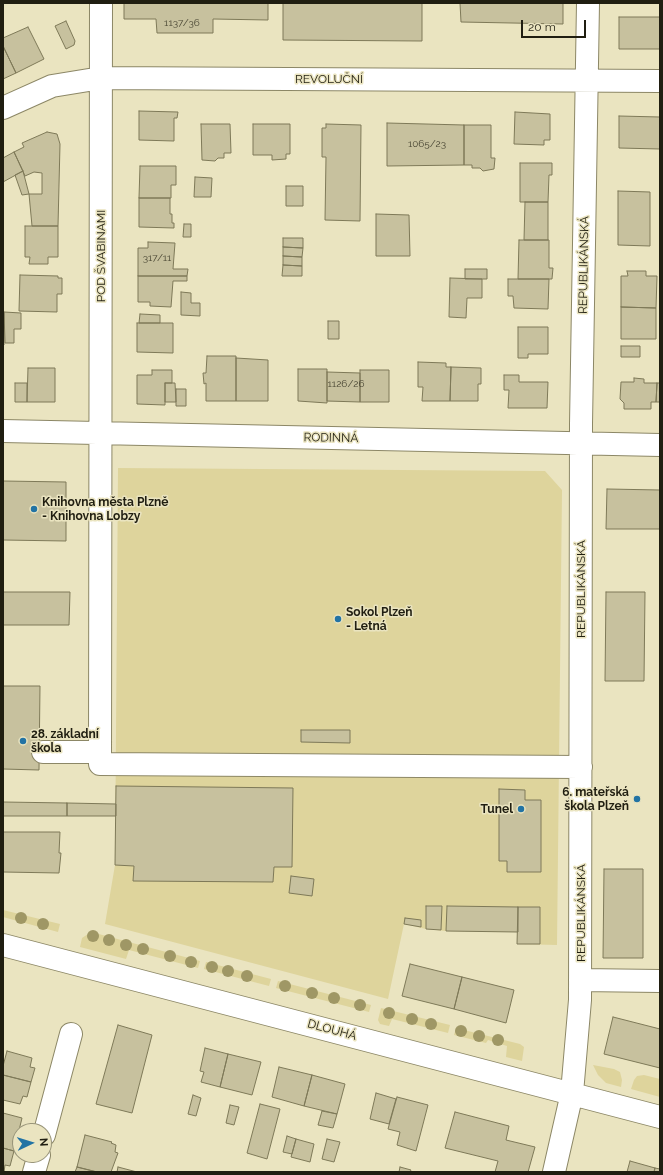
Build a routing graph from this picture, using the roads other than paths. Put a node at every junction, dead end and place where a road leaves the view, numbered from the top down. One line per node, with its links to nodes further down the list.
1 (101, 3): 3 (street, POD ŠVABINAMI)
2 (588, 3): 4 (street, REPUBLIKÁNSKÁ)
3 (101, 78): 4 (street, REVOLUČNÍ); 6 (street, REVOLUČNÍ); 8 (street, POD ŠVABINAMI)
4 (586, 80): 5 (street, REVOLUČNÍ); 9 (street, REPUBLIKÁNSKÁ)
5 (660, 80)
6 (3, 108)
7 (3, 431): 8 (street, RODINNÁ)
8 (101, 433): 9 (street, RODINNÁ); 12 (street, POD ŠVABINAMI)
9 (581, 444): 10 (street, RODINNÁ); 13 (street, REPUBLIKÁNSKÁ)
10 (660, 445)
11 (43, 752): 12 (street)
12 (99, 752): 13 (street)
13 (581, 766): 15 (street, REPUBLIKÁNSKÁ)
14 (3, 945): 18 (street, DLOUHÁ)
15 (580, 980): 16 (street); 18 (street, REPUBLIKÁNSKÁ)
16 (660, 981)
17 (71, 1034): 20 (street)
18 (572, 1093): 19 (street, DLOUHÁ); 21 (street, REPUBLIKÁNSKÁ)
19 (660, 1117)
20 (47, 1123)
21 (554, 1172)

